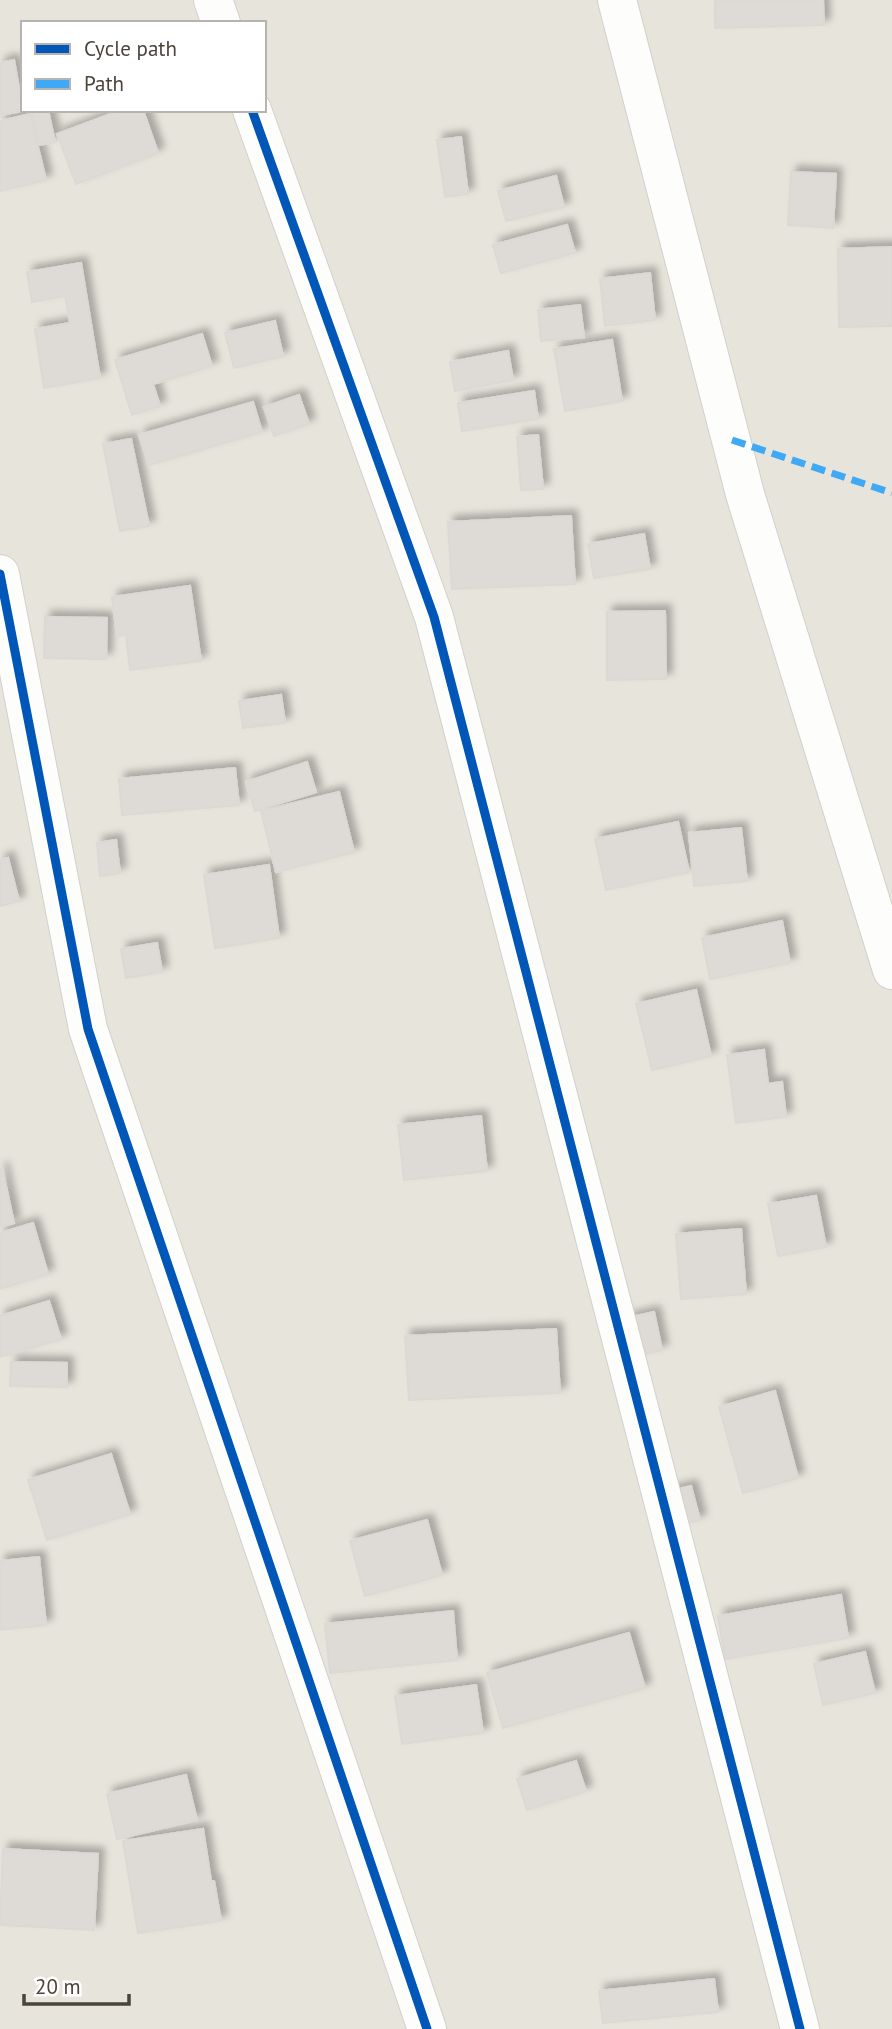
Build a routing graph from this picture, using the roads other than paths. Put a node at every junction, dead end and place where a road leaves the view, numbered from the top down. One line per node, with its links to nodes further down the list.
1 (213, 0): 3 (street)
2 (617, 0): 6 (street)
3 (220, 21)
4 (253, 112): 8 (street)
5 (0, 574): 7 (street)
6 (892, 971)
7 (427, 2029)
8 (800, 2029)

